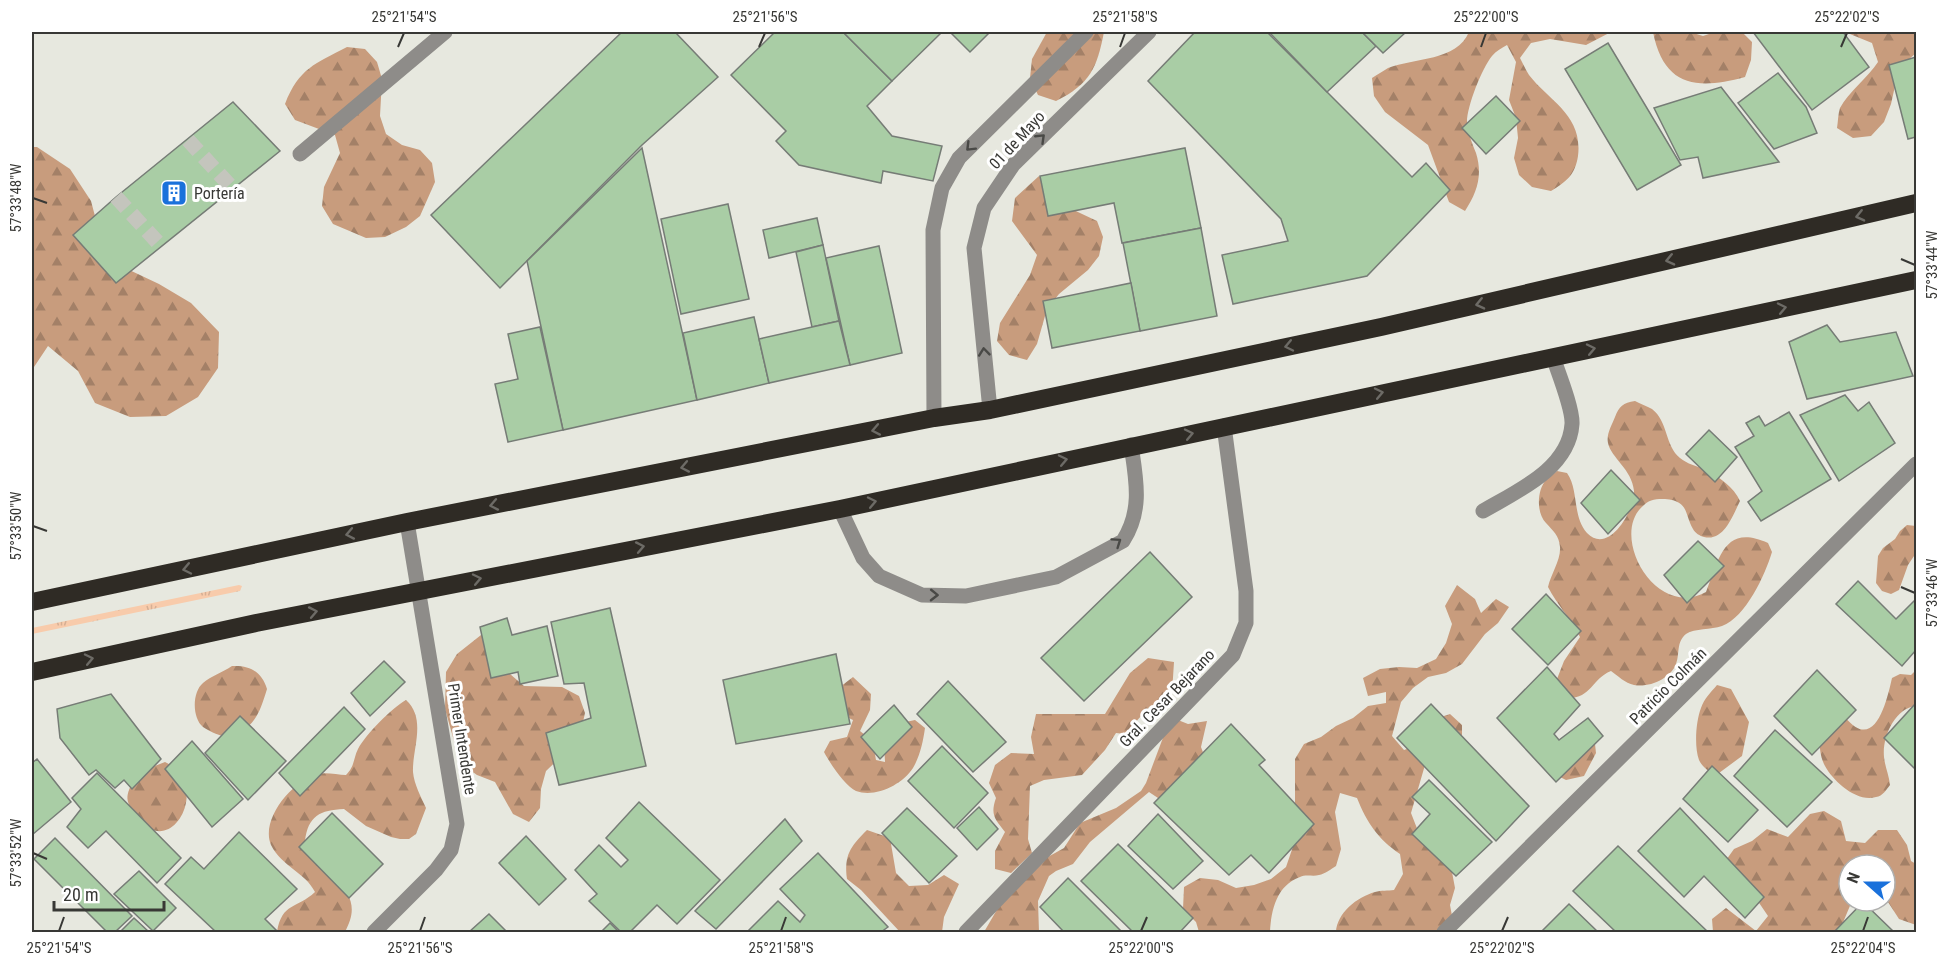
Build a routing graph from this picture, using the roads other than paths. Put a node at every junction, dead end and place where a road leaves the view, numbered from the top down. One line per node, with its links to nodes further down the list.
1 (445, 32): 4 (street)
2 (1086, 32): 9 (street, 01 de Mayo, one-way to 9)
3 (1149, 32): 8 (street, 01 de Mayo, one-way to 3)
4 (300, 154)
5 (1917, 203): 8 (highway, one-way to 8)
6 (1917, 280): 7 (highway, one-way to 6)
7 (1553, 357): 10 (highway, one-way to 7); 14 (street)
8 (990, 411): 9 (highway)
9 (934, 418): 15 (highway, one-way to 15)
10 (1224, 426): 11 (highway, one-way to 10); 20 (street, Gral. Cesar Bejarano)
11 (1131, 445): 13 (highway, one-way to 11); 13 (street, one-way to 11)
12 (1917, 464): 21 (street, Patricio Colmán)
13 (840, 509): 16 (highway, one-way to 13)
14 (1483, 511)
15 (407, 522): 16 (street, Primer Intendente); 17 (highway, one-way to 17)
16 (420, 591): 18 (highway, one-way to 16); 19 (street, Primer Intendente)
17 (32, 602)
18 (32, 672)
19 (374, 933)
20 (966, 933)
21 (1444, 933)

